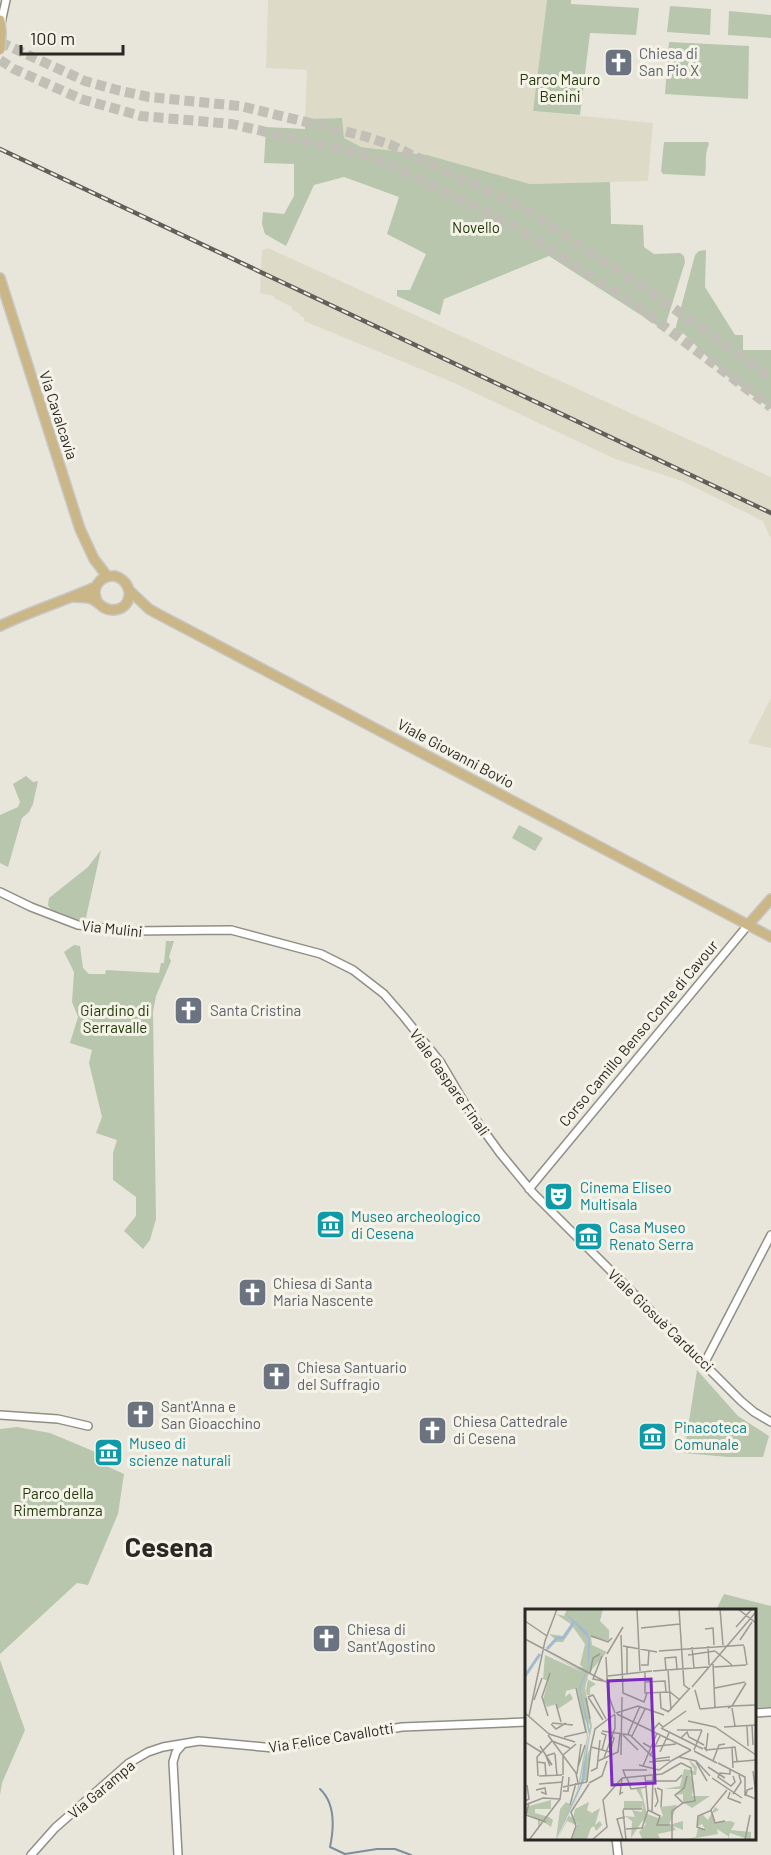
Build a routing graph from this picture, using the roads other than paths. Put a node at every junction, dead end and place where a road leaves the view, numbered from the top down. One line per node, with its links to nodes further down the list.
1 (6, 0): 2 (street)
2 (1, 25): 3 (main road, bridge)
3 (0, 50)
4 (0, 278): 5 (main road, Via Cavalcavia)
5 (94, 560): 6 (main road, Via Cavalcavia); 7 (main road, Via Cavalcavia)
6 (107, 576): 7 (main road); 8 (main road)
7 (96, 586): 9 (main road); 10 (main road)
8 (129, 591): 11 (main road); 12 (main road, Viale Giovanni Bovio)
9 (73, 597): 10 (main road); 13 (main road)
10 (98, 603): 11 (main road)
11 (125, 605): 12 (main road, Viale Giovanni Bovio)
12 (149, 609): 16 (main road, Viale Giovanni Bovio)
13 (0, 626)
14 (0, 892): 17 (street, Via Mulini)
15 (771, 898): 16 (main road, Corso Camillo Benso Conte di Cavour)
16 (748, 925): 18 (main road, Viale Giovanni Bovio); 19 (street, Corso Camillo Benso Conte di Cavour)
17 (231, 930): 19 (street, Viale Gaspare Finali)
18 (771, 937)
19 (530, 1189): 21 (street, Viale Giosuè Carducci)
20 (771, 1235): 21 (street)
21 (705, 1362): 23 (street, Viale Giosuè Carducci)
22 (0, 1415): 24 (street)
23 (771, 1422)
24 (88, 1426)
25 (771, 1712): 26 (street)
26 (756, 1713)
27 (525, 1722): 28 (street, Via Felice Cavallotti)
28 (183, 1744): 30 (street, Via Garampa); 31 (street)
29 (616, 1840): 32 (street)
30 (31, 1855)
31 (178, 1855)
32 (618, 1855)

